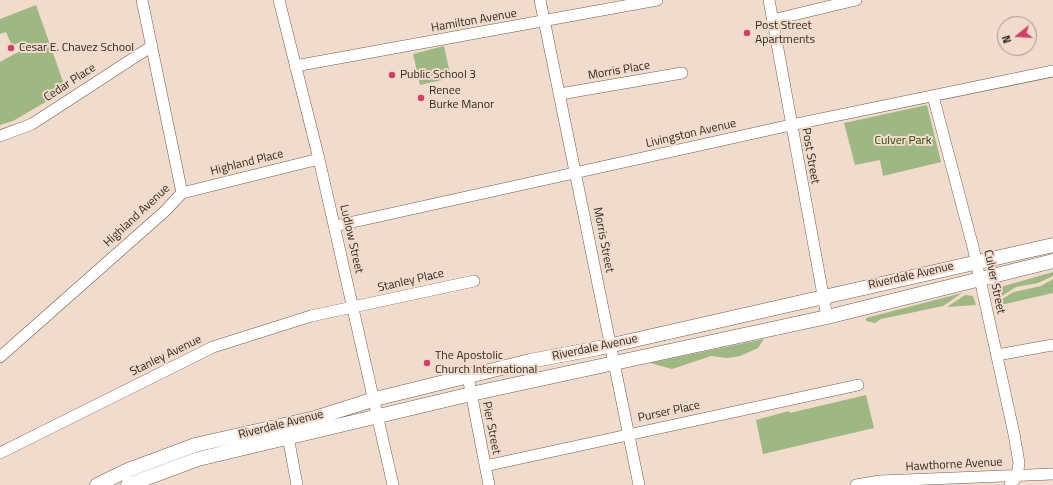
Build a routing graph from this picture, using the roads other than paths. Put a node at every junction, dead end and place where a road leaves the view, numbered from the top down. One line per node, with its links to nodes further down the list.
1 (142, 0): 9 (street, Highland Avenue)
2 (279, 0): 10 (street, Ludlow Street)
3 (540, 0): 8 (street, Morris Street)
4 (657, 0): 8 (street, Hamilton Avenue)
5 (769, 0): 7 (street, Post Street)
6 (856, 0): 7 (street)
7 (772, 20): 15 (street, Post Street)
8 (544, 22): 10 (street, Hamilton Avenue); 13 (street, Morris Street)
9 (152, 46): 16 (street, Cedar Place); 19 (street, Highland Avenue)
10 (295, 66): 17 (street, Ludlow Street)
11 (1053, 72): 14 (street, Livingston Avenue)
12 (682, 73): 13 (street, Morris Place)
13 (560, 94): 18 (street, Morris Street)
14 (932, 96): 15 (street, Livingston Avenue); 23 (street, Culver Street)
15 (791, 125): 18 (street, Livingston Avenue); 26 (street, Post Street)
16 (0, 136)
17 (319, 159): 19 (street, Highland Place); 20 (street, Ludlow Street)
18 (576, 173): 20 (street, Livingston Avenue); 29 (street, Morris Street)
19 (182, 194): 32 (street, Highland Avenue)
20 (335, 226): 27 (street, Ludlow Street)
21 (1053, 245): 23 (main road, Riverdale Avenue)
22 (1053, 261): 24 (main road, Riverdale Avenue)
23 (976, 262): 24 (street, Culver Street); 26 (main road, Riverdale Avenue)
24 (980, 280): 28 (main road, Riverdale Avenue); 31 (street, Culver Street)
25 (474, 281): 27 (street, Stanley Place)
26 (823, 296): 28 (street, Post Street); 29 (main road, Riverdale Avenue)
27 (354, 308): 37 (street, Ludlow Street); 42 (street, Stanley Avenue)
28 (827, 317): 33 (main road, Riverdale Avenue)
29 (610, 345): 33 (street, Morris Street); 34 (main road, Riverdale Avenue)
30 (1053, 345): 31 (street)
31 (997, 356): 46 (street, Culver Street)
32 (0, 357)
33 (614, 363): 36 (main road, Riverdale Avenue); 40 (street, Morris Street)
34 (468, 377): 36 (street, Pier Street); 37 (main road, Riverdale Avenue)
35 (858, 385): 40 (street, Purser Place)
36 (471, 394): 38 (main road, Riverdale Avenue); 43 (street, Pier Street)
37 (375, 400): 38 (street, Ludlow Street); 39 (main road, Riverdale Avenue)
38 (378, 417): 41 (main road, Riverdale Avenue); 52 (street, Ludlow Street)
39 (286, 425): 41 (street); 44 (main road, Riverdale Avenue)
40 (628, 434): 43 (street, Purser Place); 54 (street, Morris Street)
41 (287, 439): 49 (main road, Riverdale Avenue); 51 (street)
42 (0, 453)
43 (485, 466): 53 (street, Pier Street)
44 (135, 467): 49 (street); 50 (main road, Riverdale Avenue)
45 (1053, 474): 46 (street, Hawthorne Avenue)
46 (1013, 480): 47 (street, Hawthorne Avenue)
47 (927, 482): 48 (street, Hawthorne Avenue)
48 (909, 483): 55 (street, Hawthorne Avenue)
49 (135, 484)
50 (98, 485)
51 (296, 485)
52 (393, 485)
53 (489, 485)
54 (639, 485)
55 (856, 485)

